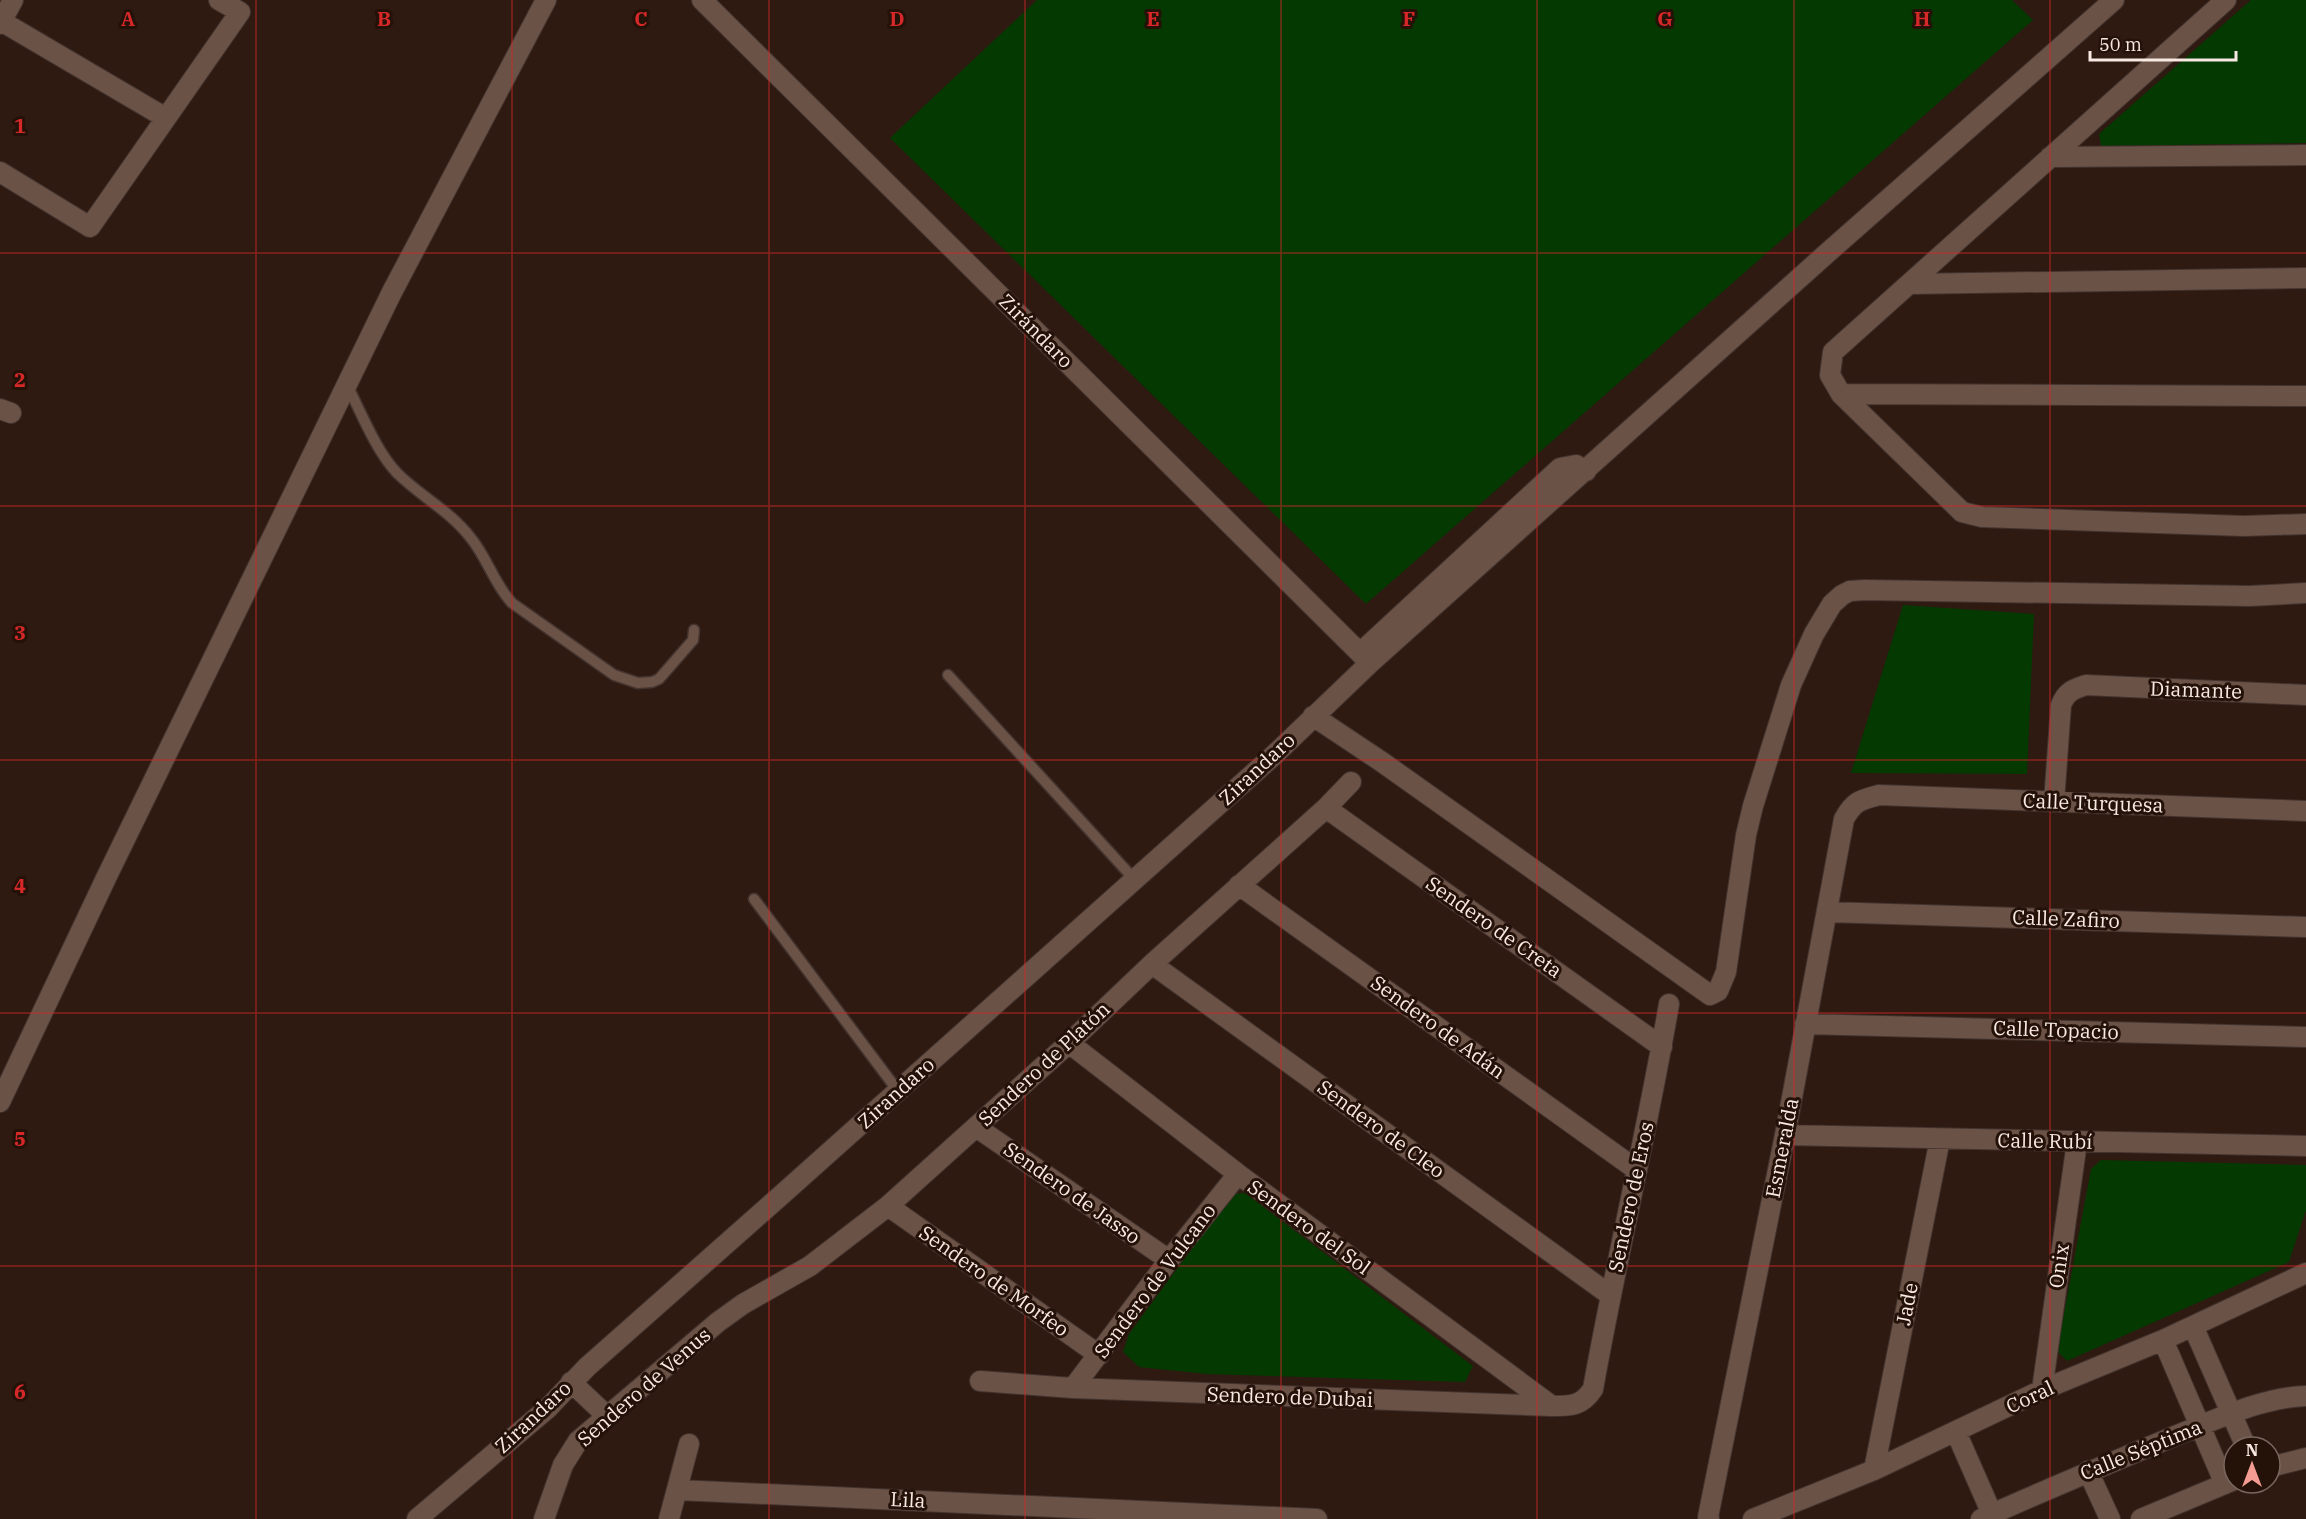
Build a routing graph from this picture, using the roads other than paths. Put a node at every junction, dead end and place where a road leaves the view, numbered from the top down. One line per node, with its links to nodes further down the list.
1 (13, 0): 7 (street)
2 (219, 0): 8 (street)
3 (546, 0): 14 (street)
4 (702, 0): 20 (street, Zirándaro)
5 (2114, 0): 20 (street, Zirandaro)
6 (2226, 0): 10 (street)
7 (1, 22): 8 (street)
8 (166, 118): 11 (street)
9 (2306, 155): 10 (street)
10 (2050, 157): 13 (street)
11 (0, 172)
12 (2306, 278): 13 (street)
13 (1909, 284): 15 (street)
14 (346, 384): 19 (lane); 41 (street)
15 (1841, 394): 16 (street); 17 (street)
16 (2306, 396)
17 (2306, 524)
18 (2306, 594): 23 (street)
19 (694, 630)
20 (1365, 658): 23 (street, Zirandaro)
21 (948, 675): 29 (lane)
22 (2306, 694): 26 (street, Diamante)
23 (1313, 716): 29 (street, Zirandaro)
24 (1351, 782): 27 (street, Sendero de Platón)
25 (1879, 795): 26 (street, Calle Turquesa); 32 (street, Esmeralda)
26 (2054, 802): 28 (street, Calle Turquesa)
27 (1326, 808): 30 (street, Sendero de Platón); 39 (street, Sendero de Creta)
28 (2306, 811)
29 (1134, 879): 40 (street, Zirandaro)
30 (1239, 885): 34 (street, Sendero de Platón); 47 (street, Sendero de Adán)
31 (754, 899): 40 (lane)
32 (1827, 912): 33 (street, Calle Zafiro); 36 (street, Esmeralda)
33 (2306, 927)
34 (1152, 964): 38 (street, Sendero de Platón); 52 (street, Sendero de Cleo)
35 (1669, 1004): 39 (street, Sendero de Eros)
36 (1805, 1023): 37 (street, Calle Topacio); 43 (street, Esmeralda)
37 (2306, 1037)
38 (1069, 1043): 42 (street, Sendero de Platón); 48 (street, Sendero del Sol)
39 (1662, 1047): 47 (street, Sendero de Eros)
40 (898, 1091): 58 (street, Zirandaro)
41 (0, 1102)
42 (976, 1127): 49 (street, Sendero de Platón); 50 (street, Sendero de Jasso)
43 (1785, 1136): 44 (street, Calle Rubí); 82 (street, Esmeralda)
44 (1940, 1139): 45 (street, Calle Rubí); 73 (street, Jade)
45 (2077, 1142): 46 (street, Calle Rubí); 61 (street, Onix)
46 (2306, 1146)
47 (1637, 1170): 52 (street, Sendero de Eros)
48 (1238, 1174): 50 (street, Sendero de Vulcano); 63 (street, Sendero del Sol)
49 (888, 1206): 53 (street, Sendero de Platón); 56 (street, Sendero de Morfeo)
50 (1169, 1260): 56 (street, Sendero de Vulcano)
51 (2306, 1273): 54 (street, Coral)
52 (1610, 1295): 60 (street, Sendero de Eros)
53 (718, 1322): 65 (street, Sendero de Venus)
54 (2193, 1326): 55 (street, Coral); 64 (street)
55 (2163, 1340): 61 (street, Coral); 66 (street)
56 (1099, 1355): 59 (street, Sendero de Vulcano)
57 (980, 1381): 59 (street, Sendero de Dubai)
58 (571, 1382): 65 (street); 78 (street, Zirandaro)
59 (1073, 1388): 63 (street, Sendero de Dubai)
60 (1593, 1389): 63 (street, Sendero de Dubai)
61 (2042, 1390): 67 (street, Coral)
62 (2306, 1396): 64 (street, Calle Séptima)
63 (1552, 1406)
64 (2232, 1414): 66 (street, Calle Séptima); 68 (street)
65 (607, 1416): 79 (street, Sendero de Venus)
66 (2201, 1426): 72 (street); 74 (street, Calle Séptima)
67 (1956, 1432): 73 (street, Coral); 77 (street)
68 (2241, 1435)
69 (689, 1444): 76 (street)
70 (2306, 1458): 71 (street)
71 (2282, 1463)
72 (2222, 1468)
73 (1874, 1470): 83 (street, Coral)
74 (2088, 1472): 77 (street, Calle Séptima); 84 (street)
75 (2222, 1485): 85 (street)
76 (678, 1490): 80 (street); 81 (street, Lila)
77 (1986, 1517)
78 (417, 1519)
79 (544, 1519)
80 (669, 1519)
81 (1317, 1519)
82 (1709, 1519)
83 (1753, 1519)
84 (2110, 1519)
85 (2141, 1519)

